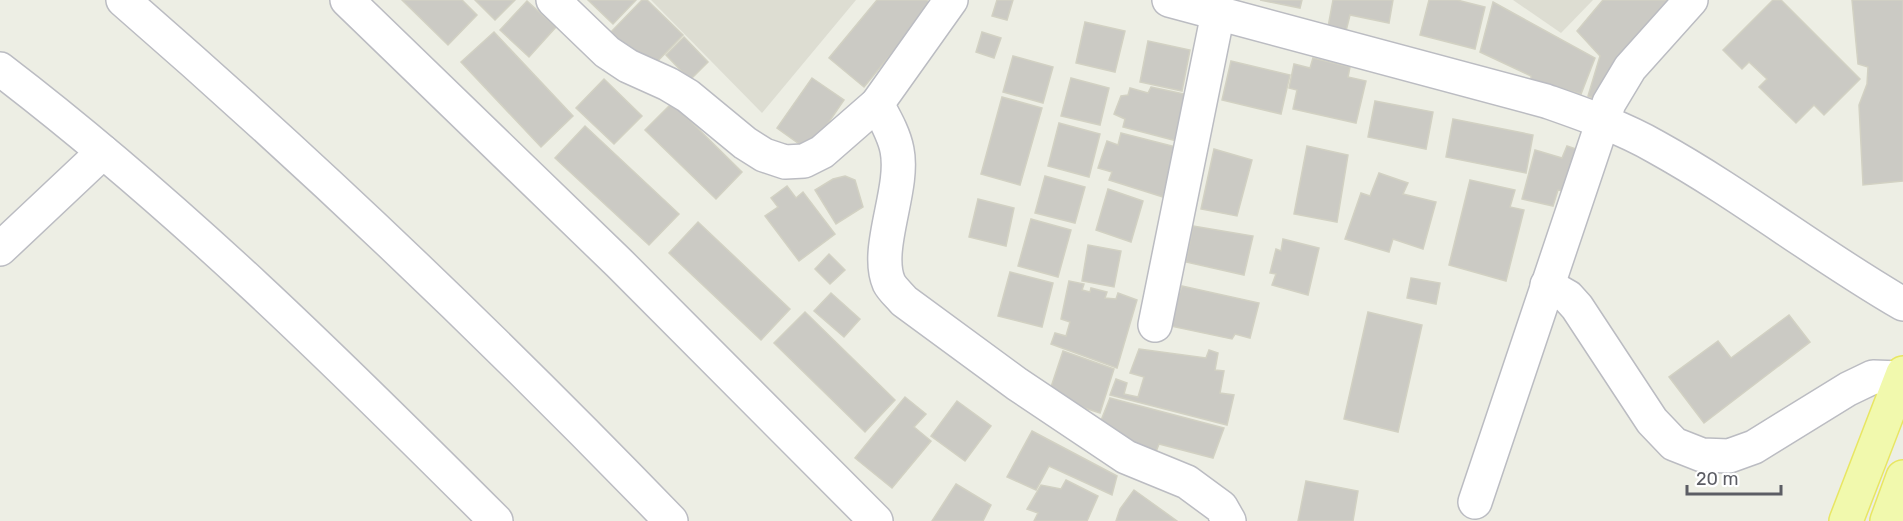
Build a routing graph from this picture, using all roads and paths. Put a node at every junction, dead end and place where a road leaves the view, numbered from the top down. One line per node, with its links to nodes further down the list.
1 (123, 0): 20 (street)
2 (347, 0): 21 (street)
3 (553, 0): 9 (street)
4 (951, 0): 9 (street)
5 (1169, 0): 7 (street)
6 (1691, 0): 10 (street)
7 (1218, 13): 10 (street); 15 (street)
8 (0, 69): 11 (street)
9 (877, 104): 22 (street)
10 (1602, 121): 13 (street); 14 (street)
11 (103, 152): 12 (street); 19 (street)
12 (0, 249)
13 (1547, 285): 16 (street); 18 (street)
14 (1903, 304)
15 (1155, 325)
16 (1902, 376): 23 (main road)
17 (1903, 477): 24 (main road)
18 (1475, 502)
19 (496, 521)
20 (671, 521)
21 (876, 521)
22 (1229, 521)
23 (1846, 521)
24 (1887, 521)

